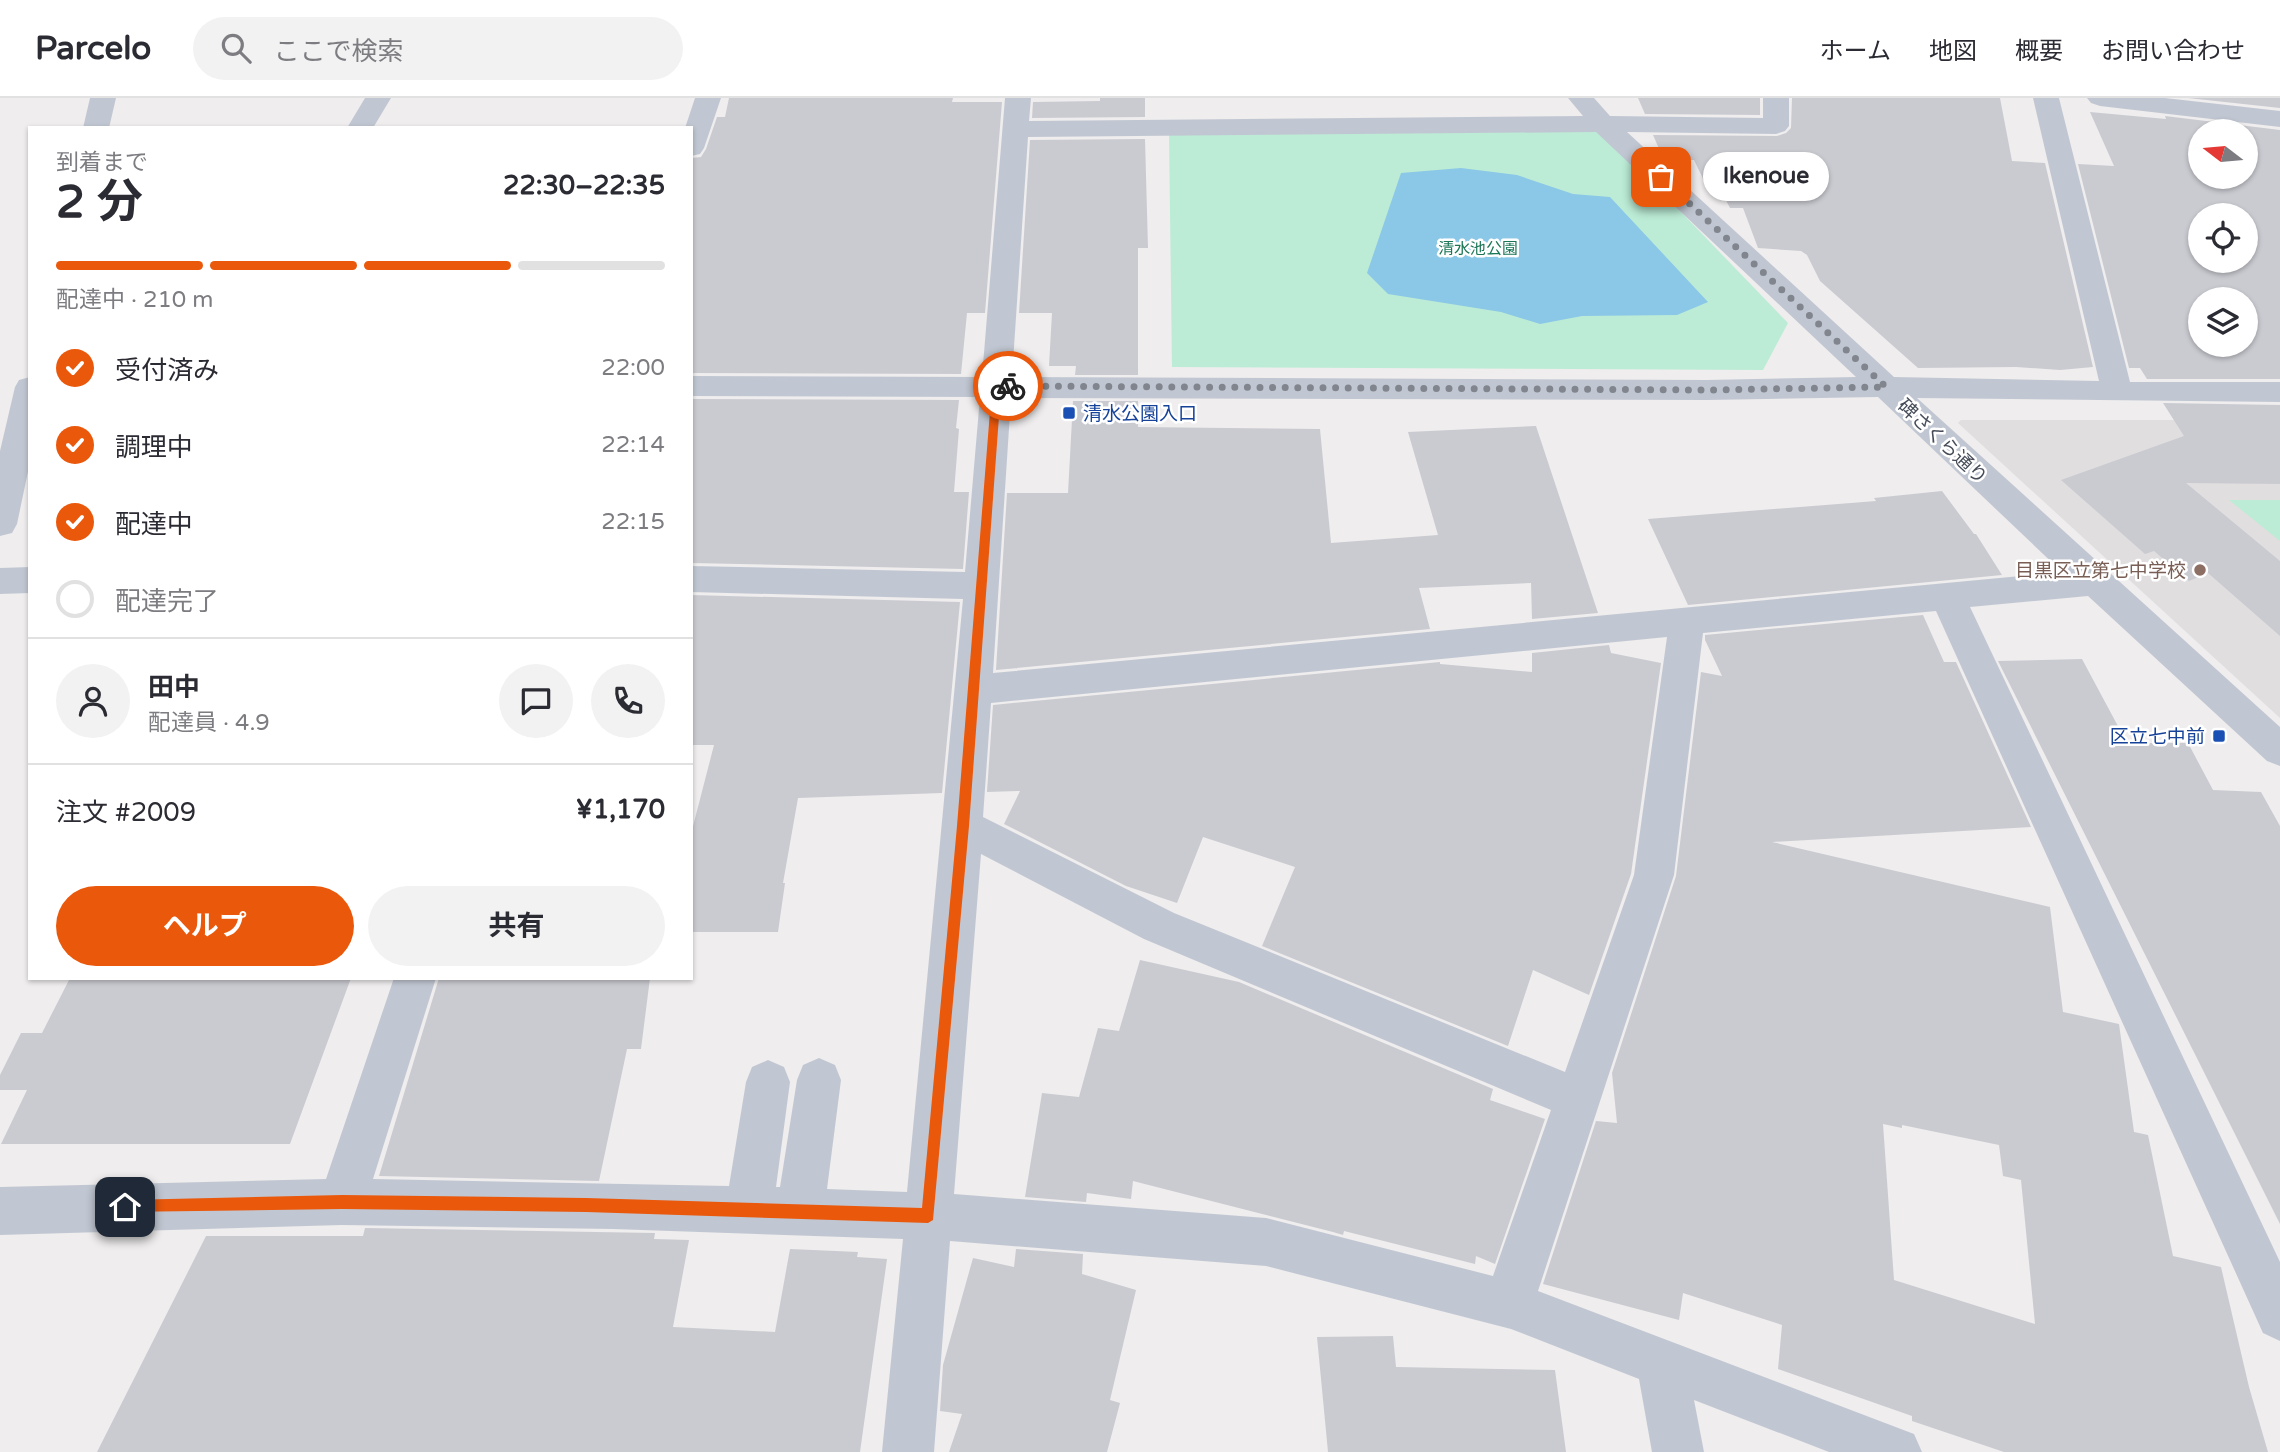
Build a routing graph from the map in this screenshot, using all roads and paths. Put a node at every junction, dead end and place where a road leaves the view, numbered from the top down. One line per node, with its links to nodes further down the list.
1 (103, 98): 11 (street)
2 (378, 98): 12 (street)
3 (708, 98): 14 (street)
4 (1018, 98): 13 (street)
5 (1581, 98): 10 (street, 碑さくら通り)
6 (1776, 98): 10 (street)
7 (2046, 98): 20 (street)
8 (2100, 98): 9 (street)
9 (2280, 119)
10 (1603, 124): 13 (street); 19 (street, 碑さくら通り)
11 (96, 126)
12 (361, 126)
13 (1016, 129): 18 (street)
14 (693, 142)
15 (0, 384): 16 (street)
16 (28, 386)
17 (693, 386): 18 (street)
18 (996, 386): 19 (street); 28 (street)
19 (1886, 387): 20 (street); 27 (street, 碑さくら通り)
20 (2117, 392): 21 (street)
21 (2280, 392)
22 (28, 395): 23 (street)
23 (0, 524)
24 (693, 579): 28 (street)
25 (28, 580): 26 (street)
26 (0, 581)
27 (2095, 582): 29 (street); 32 (street, 碑さくら通り)
28 (981, 586): 31 (street)
29 (1947, 596): 30 (street); 44 (street)
30 (1687, 622): 31 (street); 37 (street)
31 (973, 690): 33 (street)
32 (2280, 750)
33 (963, 826): 37 (street); 42 (street)
34 (414, 980): 38 (street)
35 (819, 1080): 41 (street)
36 (768, 1082): 40 (street)
37 (1577, 1099): 43 (street)
38 (342, 1202): 39 (street); 40 (street)
39 (0, 1210)
40 (749, 1211): 41 (street)
41 (800, 1212): 42 (street)
42 (928, 1216): 43 (street); 46 (street)
43 (1511, 1305): 45 (street)
44 (2280, 1316)
45 (1661, 1361): 47 (street); 48 (street)
46 (908, 1452)
47 (1678, 1452)
48 (1896, 1452)

